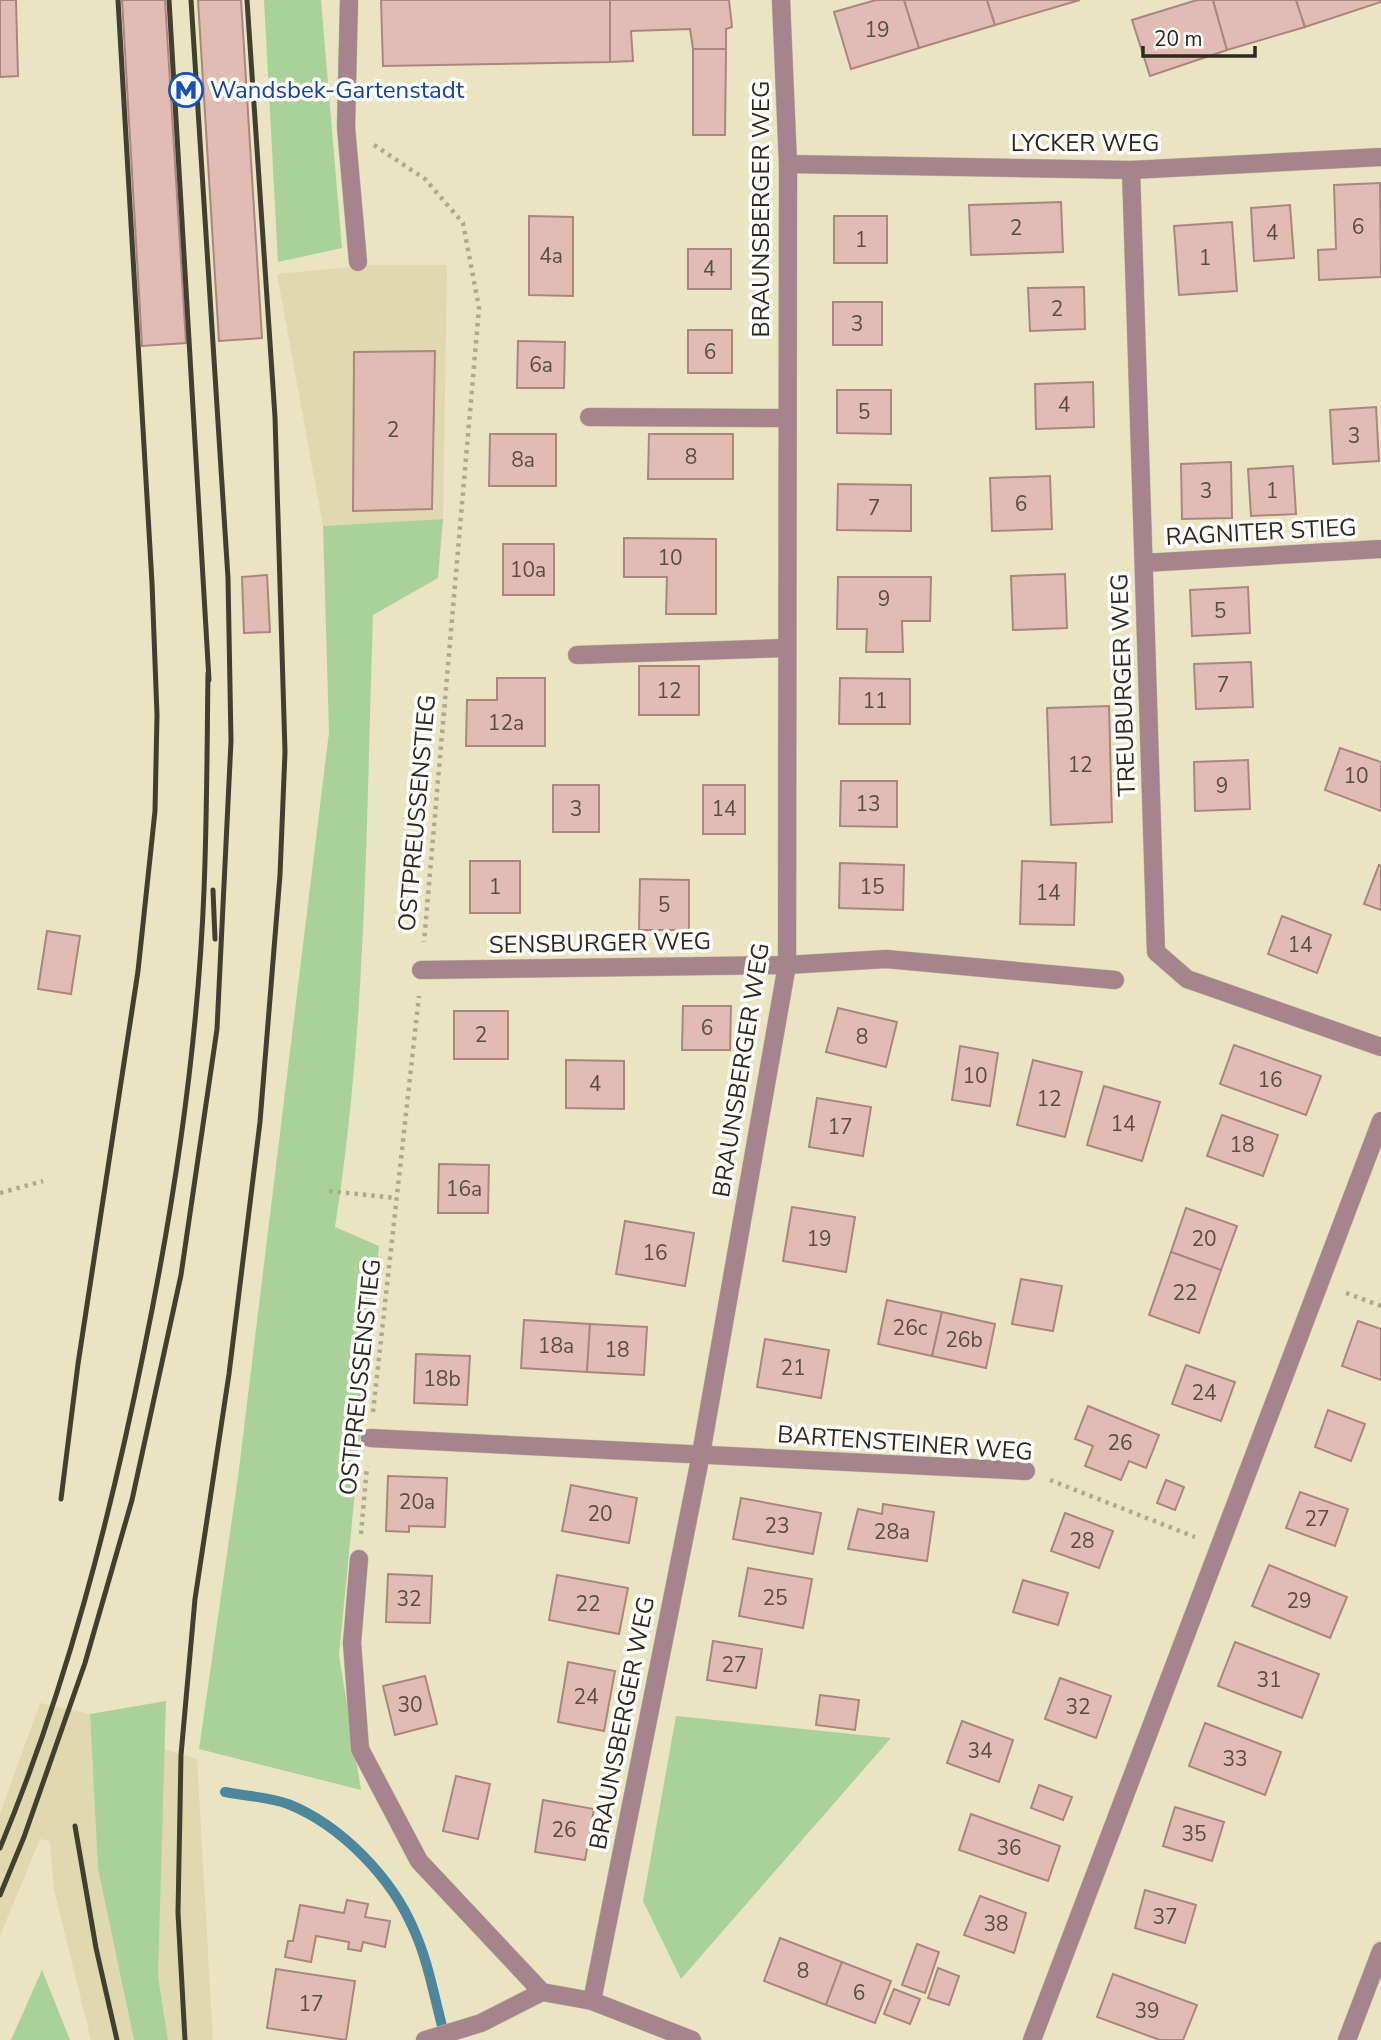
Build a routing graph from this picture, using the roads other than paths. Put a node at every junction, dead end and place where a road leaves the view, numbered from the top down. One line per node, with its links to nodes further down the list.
1 (349, 0): 6 (street)
2 (781, 0): 4 (street, BRAUNSBERGER WEG)
3 (1381, 157): 5 (street, LYCKER WEG)
4 (788, 164): 5 (street, LYCKER WEG); 8 (street, BRAUNSBERGER WEG)
5 (1131, 170): 10 (street, TREUBURGER WEG)
6 (358, 262)
7 (589, 417): 8 (street)
8 (786, 418): 11 (street, BRAUNSBERGER WEG)
9 (1381, 550): 10 (street, RAGNITER STIEG)
10 (1144, 563): 16 (street, TREUBURGER WEG)
11 (787, 648): 12 (street); 13 (street, BRAUNSBERGER WEG)
12 (577, 655)
13 (787, 965): 14 (street, SENSBURGER WEG); 15 (street, SENSBURGER WEG); 19 (street, BRAUNSBERGER WEG)
14 (421, 970)
15 (1115, 980)
16 (1381, 1047)
17 (1381, 1122): 27 (street)
18 (370, 1438): 19 (street)
19 (701, 1454): 20 (street, BARTENSTEINER WEG); 24 (street, BRAUNSBERGER WEG)
20 (1026, 1471)
21 (359, 1559): 23 (street)
22 (1381, 1951): 28 (street)
23 (542, 1992): 24 (street); 25 (street)
24 (592, 2001): 26 (street)
25 (425, 2040)
26 (692, 2040)
27 (1032, 2040)
28 (1348, 2040)

